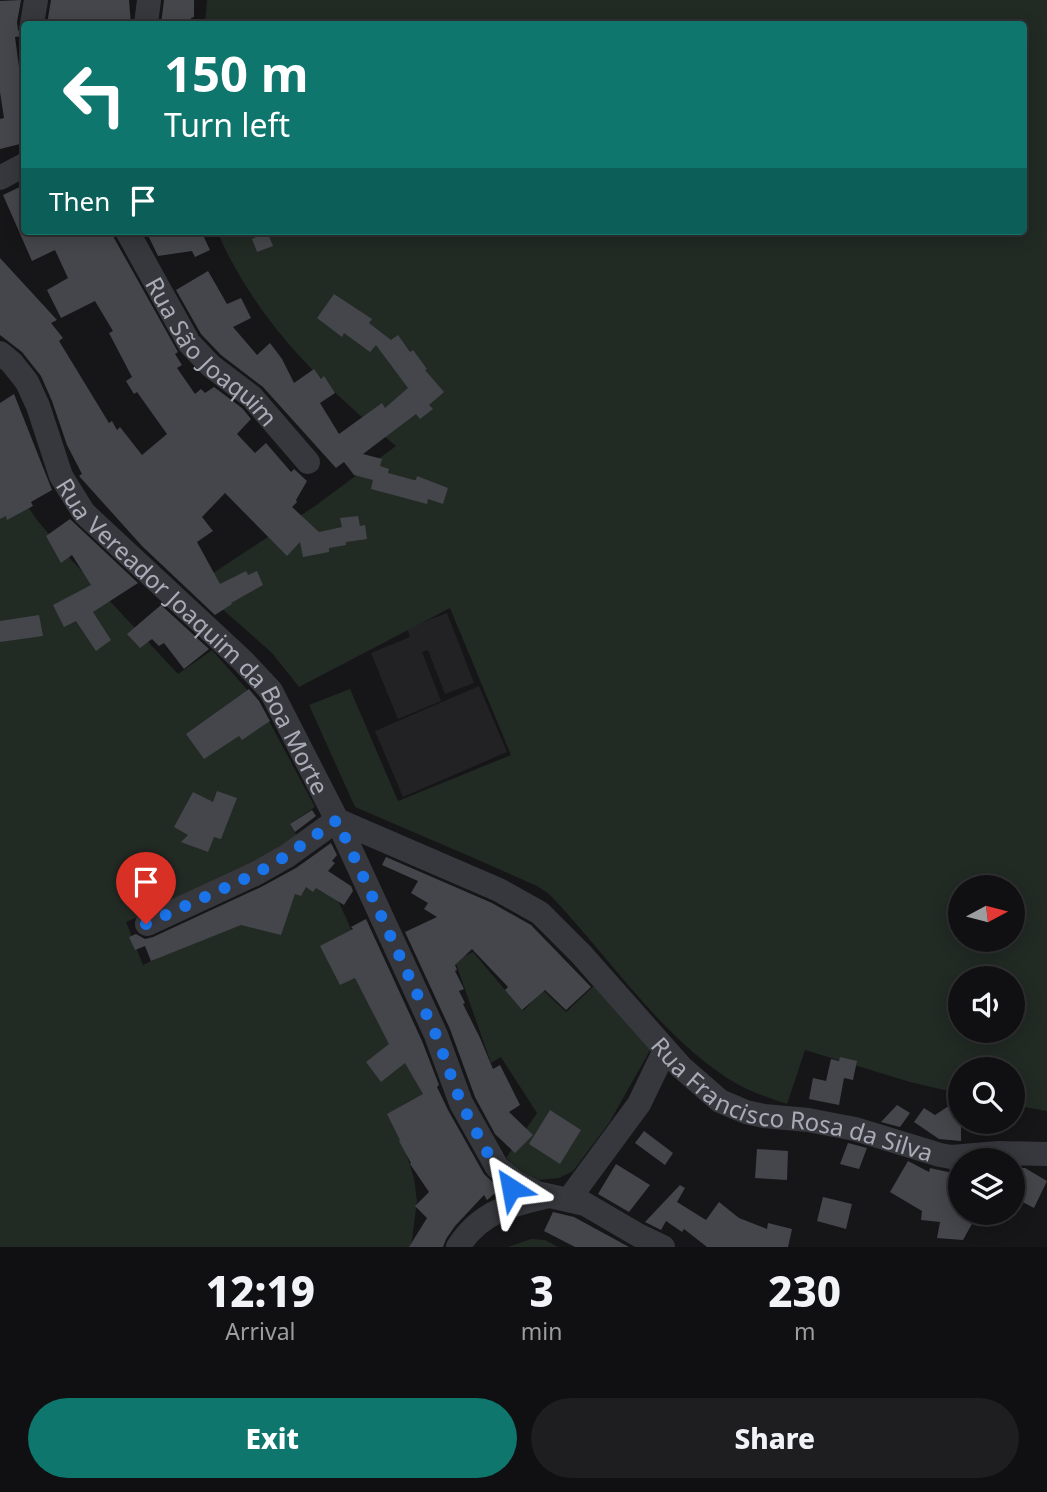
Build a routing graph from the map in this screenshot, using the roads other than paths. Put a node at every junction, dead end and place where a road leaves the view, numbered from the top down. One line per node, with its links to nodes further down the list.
1 (36, 0): 3 (street)
2 (149, 0): 4 (street)
3 (32, 21)
4 (146, 21)
5 (21, 167): 6 (street)
6 (0, 178)
7 (129, 235): 9 (street, Rua São Joaquim)
8 (0, 353): 10 (street, Rua Vereador Joaquim da Boa Morte)
9 (308, 462)
10 (337, 820): 11 (street); 12 (street, Rua Vereador Joaquim da Boa Morte); 19 (street)
11 (146, 924)
12 (581, 954): 13 (street, Rua Francisco Rosa da Silva)
13 (665, 1050): 16 (street, Rua Francisco Rosa da Silva); 20 (street)
14 (1025, 1154): 15 (street, Rua Francisco Rosa da Silva)
15 (1047, 1154)
16 (948, 1156)
17 (1025, 1161): 18 (street)
18 (1047, 1167)
19 (506, 1175): 20 (street); 21 (street)
20 (559, 1198): 21 (street); 23 (street)
21 (493, 1214): 22 (street)
22 (458, 1247)
23 (663, 1247)

